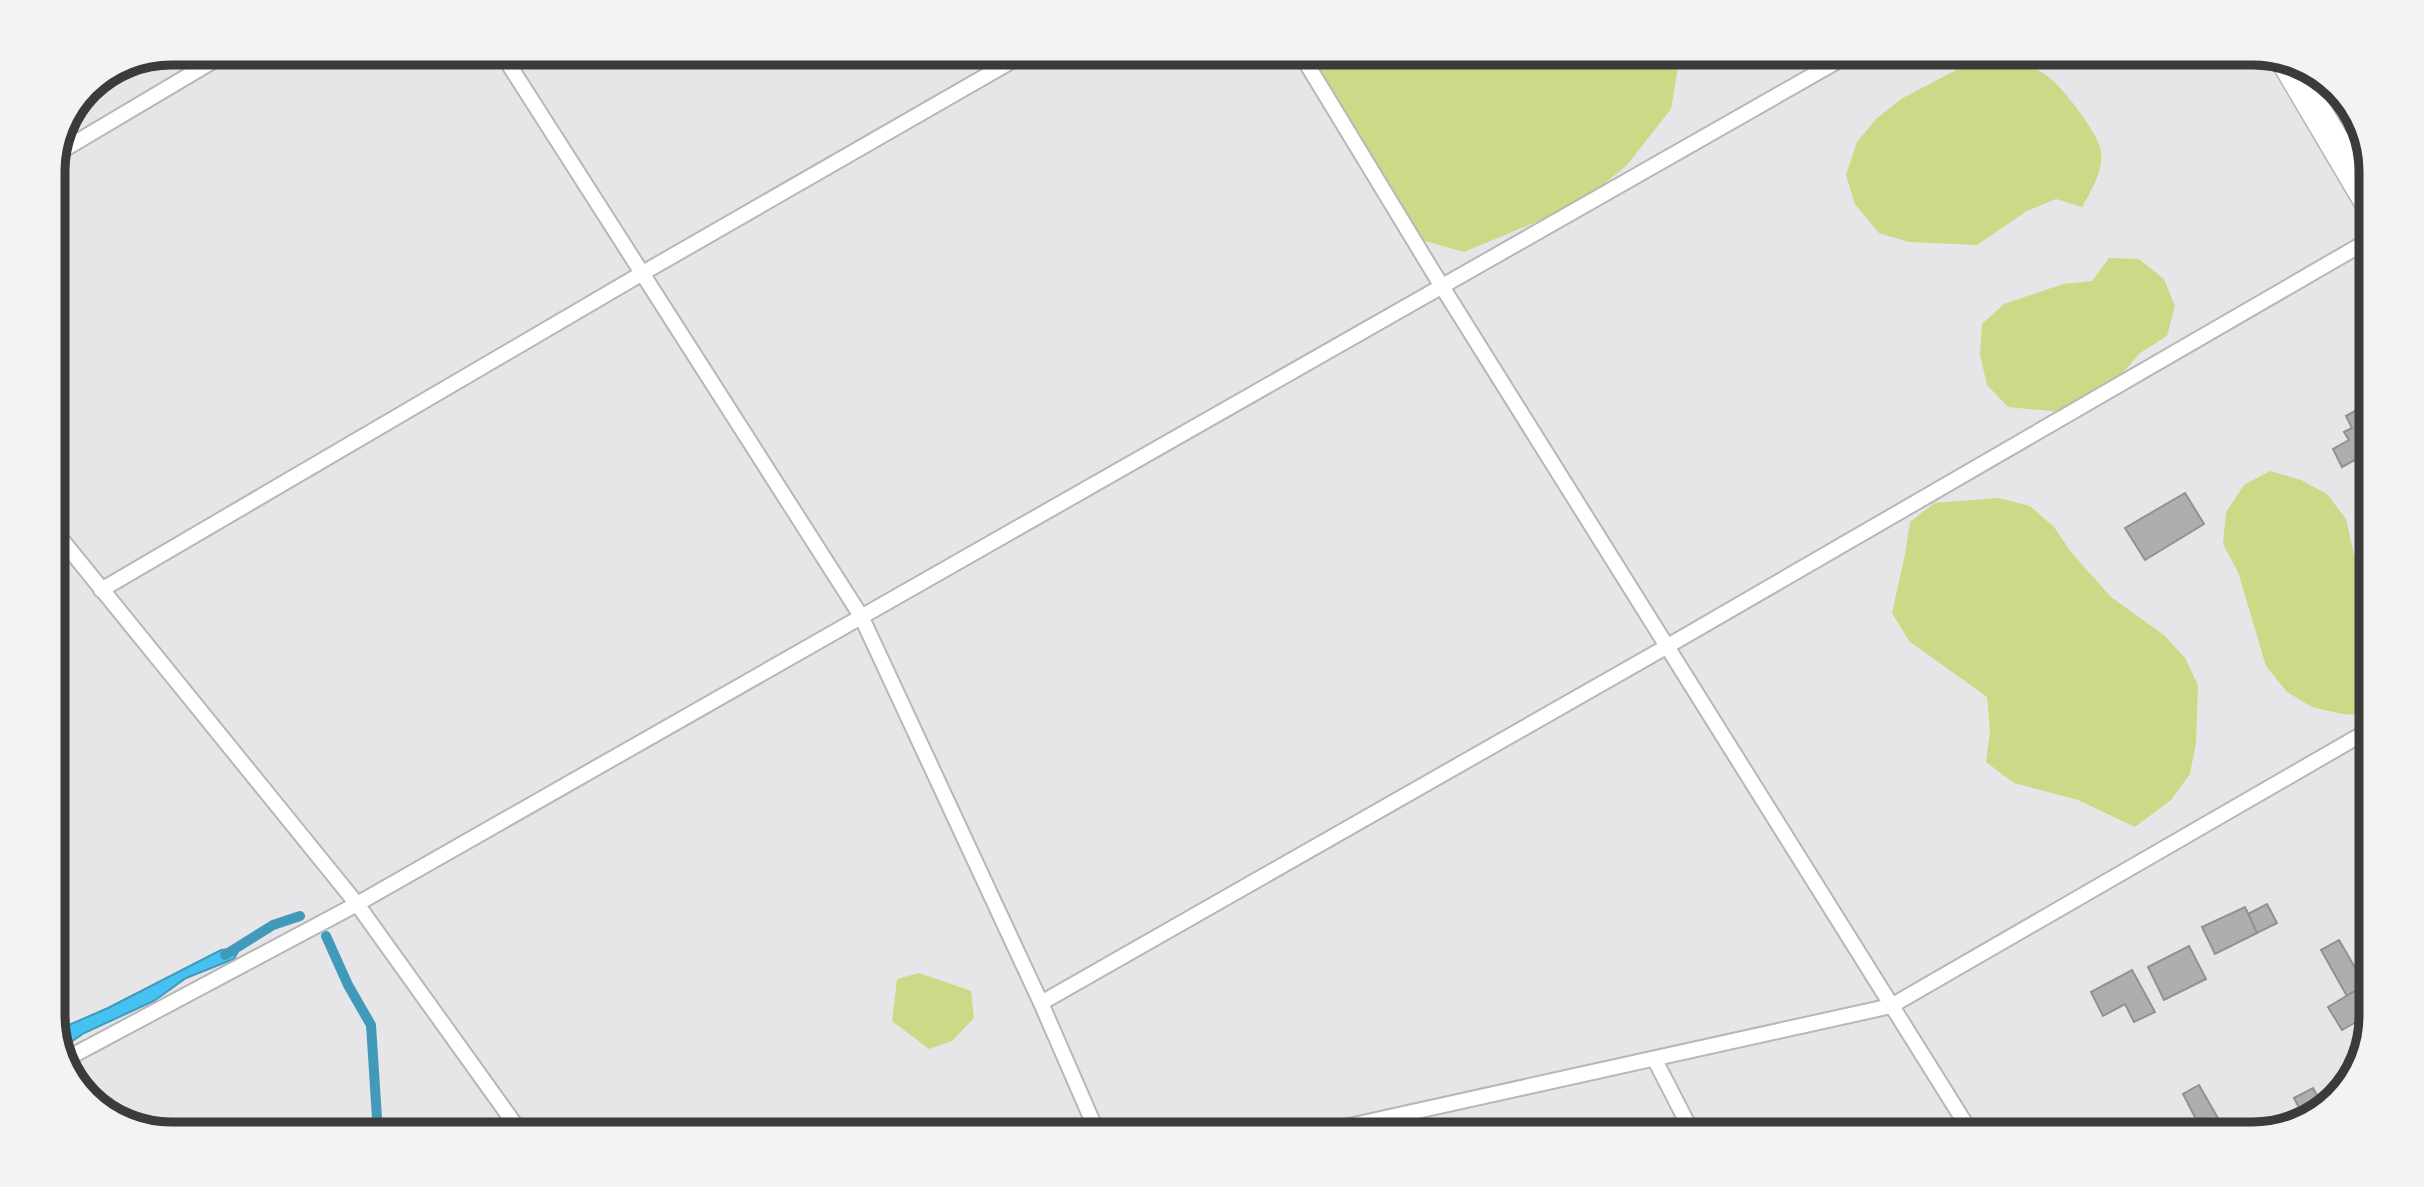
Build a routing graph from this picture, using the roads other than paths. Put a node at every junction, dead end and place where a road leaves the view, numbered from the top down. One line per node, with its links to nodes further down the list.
1 (206, 65): 7 (lane)
2 (509, 65): 10 (lane)
3 (1005, 65): 10 (lane)
4 (1307, 65): 11 (lane)
5 (1831, 65): 11 (lane)
6 (2294, 73): 8 (street)
7 (68, 147)
8 (2359, 184)
9 (2359, 246): 15 (lane)
10 (641, 274): 13 (lane); 14 (lane)
11 (1441, 285): 14 (lane); 15 (lane)
12 (65, 544): 13 (lane)
13 (102, 590): 17 (lane)
14 (861, 616): 17 (lane); 18 (lane)
15 (1666, 646): 18 (lane); 19 (lane)
16 (2359, 736): 19 (lane)
17 (357, 904): 20 (lane); 22 (lane)
18 (1041, 1003): 23 (lane)
19 (1891, 1006): 21 (lane); 26 (lane)
20 (73, 1056)
21 (1655, 1060): 24 (lane); 25 (lane)
22 (513, 1122)
23 (1092, 1122)
24 (1372, 1122)
25 (1686, 1122)
26 (1964, 1122)

